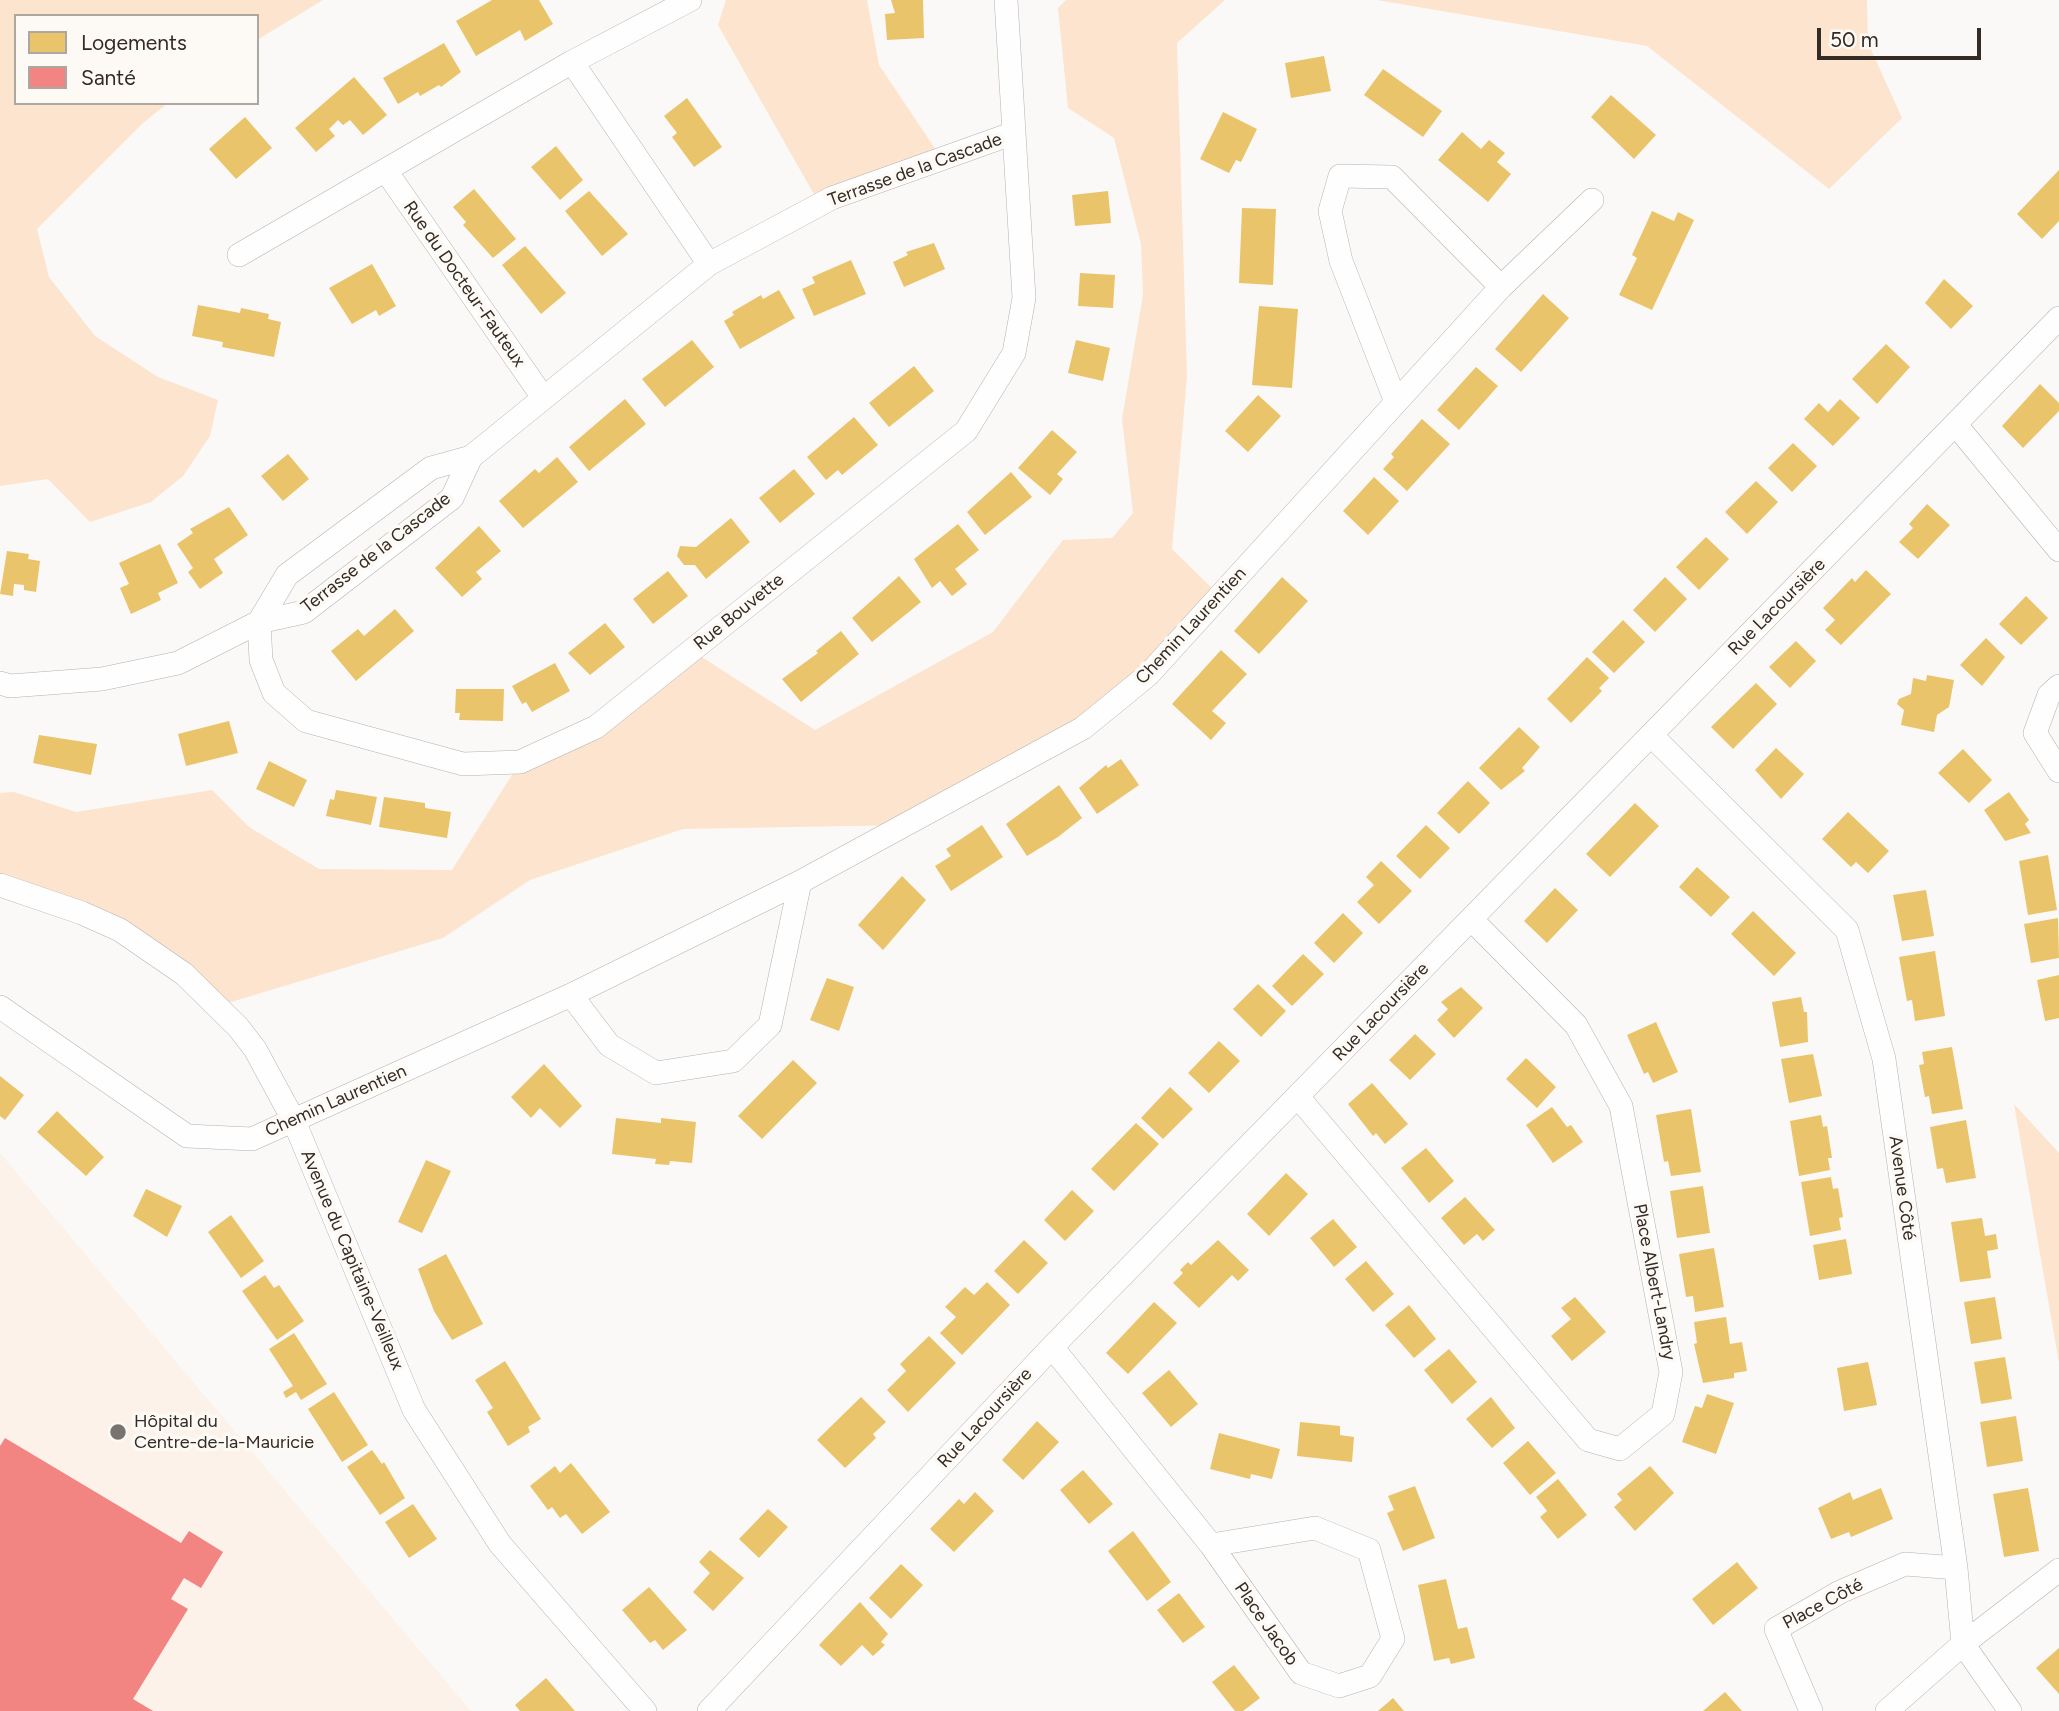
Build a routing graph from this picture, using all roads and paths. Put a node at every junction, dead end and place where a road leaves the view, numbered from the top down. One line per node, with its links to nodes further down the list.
1 (690, 0): 3 (street)
2 (1006, 0): 4 (street, Terrasse de la Cascade)
3 (572, 62): 5 (street); 8 (street)
4 (1014, 133): 8 (street, Terrasse de la Cascade); 16 (street, Rue Bouvette)
5 (386, 171): 7 (street); 11 (street, Rue du Docteur-Fauteux)
6 (1592, 200): 9 (street, Chemin Laurentien)
7 (240, 255)
8 (709, 264): 11 (street, Terrasse de la Cascade)
9 (1500, 287): 12 (street, Chemin Laurentien); 12 (street)
10 (2059, 318): 13 (street, Rue Lacoursière)
11 (542, 396): 14 (street, Terrasse de la Cascade)
12 (1396, 402): 21 (street, Chemin Laurentien)
13 (1956, 425): 15 (street); 19 (street, Rue Lacoursière)
14 (471, 457): 16 (street, Terrasse de la Cascade); 16 (street, Terrasse de la Cascade)
15 (2059, 550)
16 (259, 622): 17 (street, Terrasse de la Cascade)
17 (0, 683)
18 (2059, 686): 20 (street)
19 (1651, 735): 23 (street, Rue Lacoursière); 30 (street, Avenue Côté)
20 (2059, 771)
21 (800, 882): 24 (street, Chemin Laurentien); 24 (street)
22 (0, 885): 27 (street, Avenue du Capitaine-Veilleux)
23 (1471, 919): 26 (street, Rue Lacoursière); 26 (street, Place Albert-Landry)
24 (571, 995): 27 (street, Chemin Laurentien)
25 (0, 1007): 27 (street, Chemin Laurentien)
26 (1298, 1097): 28 (street, Rue Lacoursière)
27 (294, 1121): 33 (street, Avenue du Capitaine-Veilleux)
28 (1052, 1347): 29 (street, Place Jacob); 34 (street, Rue Lacoursière)
29 (1211, 1545): 29 (street, Place Jacob)
30 (1956, 1568): 32 (street, Avenue Côté); 35 (street, Place Côté)
31 (2059, 1570): 32 (street)
32 (1964, 1644): 36 (street); 37 (street, Avenue Côté)
33 (645, 1711)
34 (709, 1711)
35 (1811, 1711)
36 (1887, 1711)
37 (2010, 1711)

